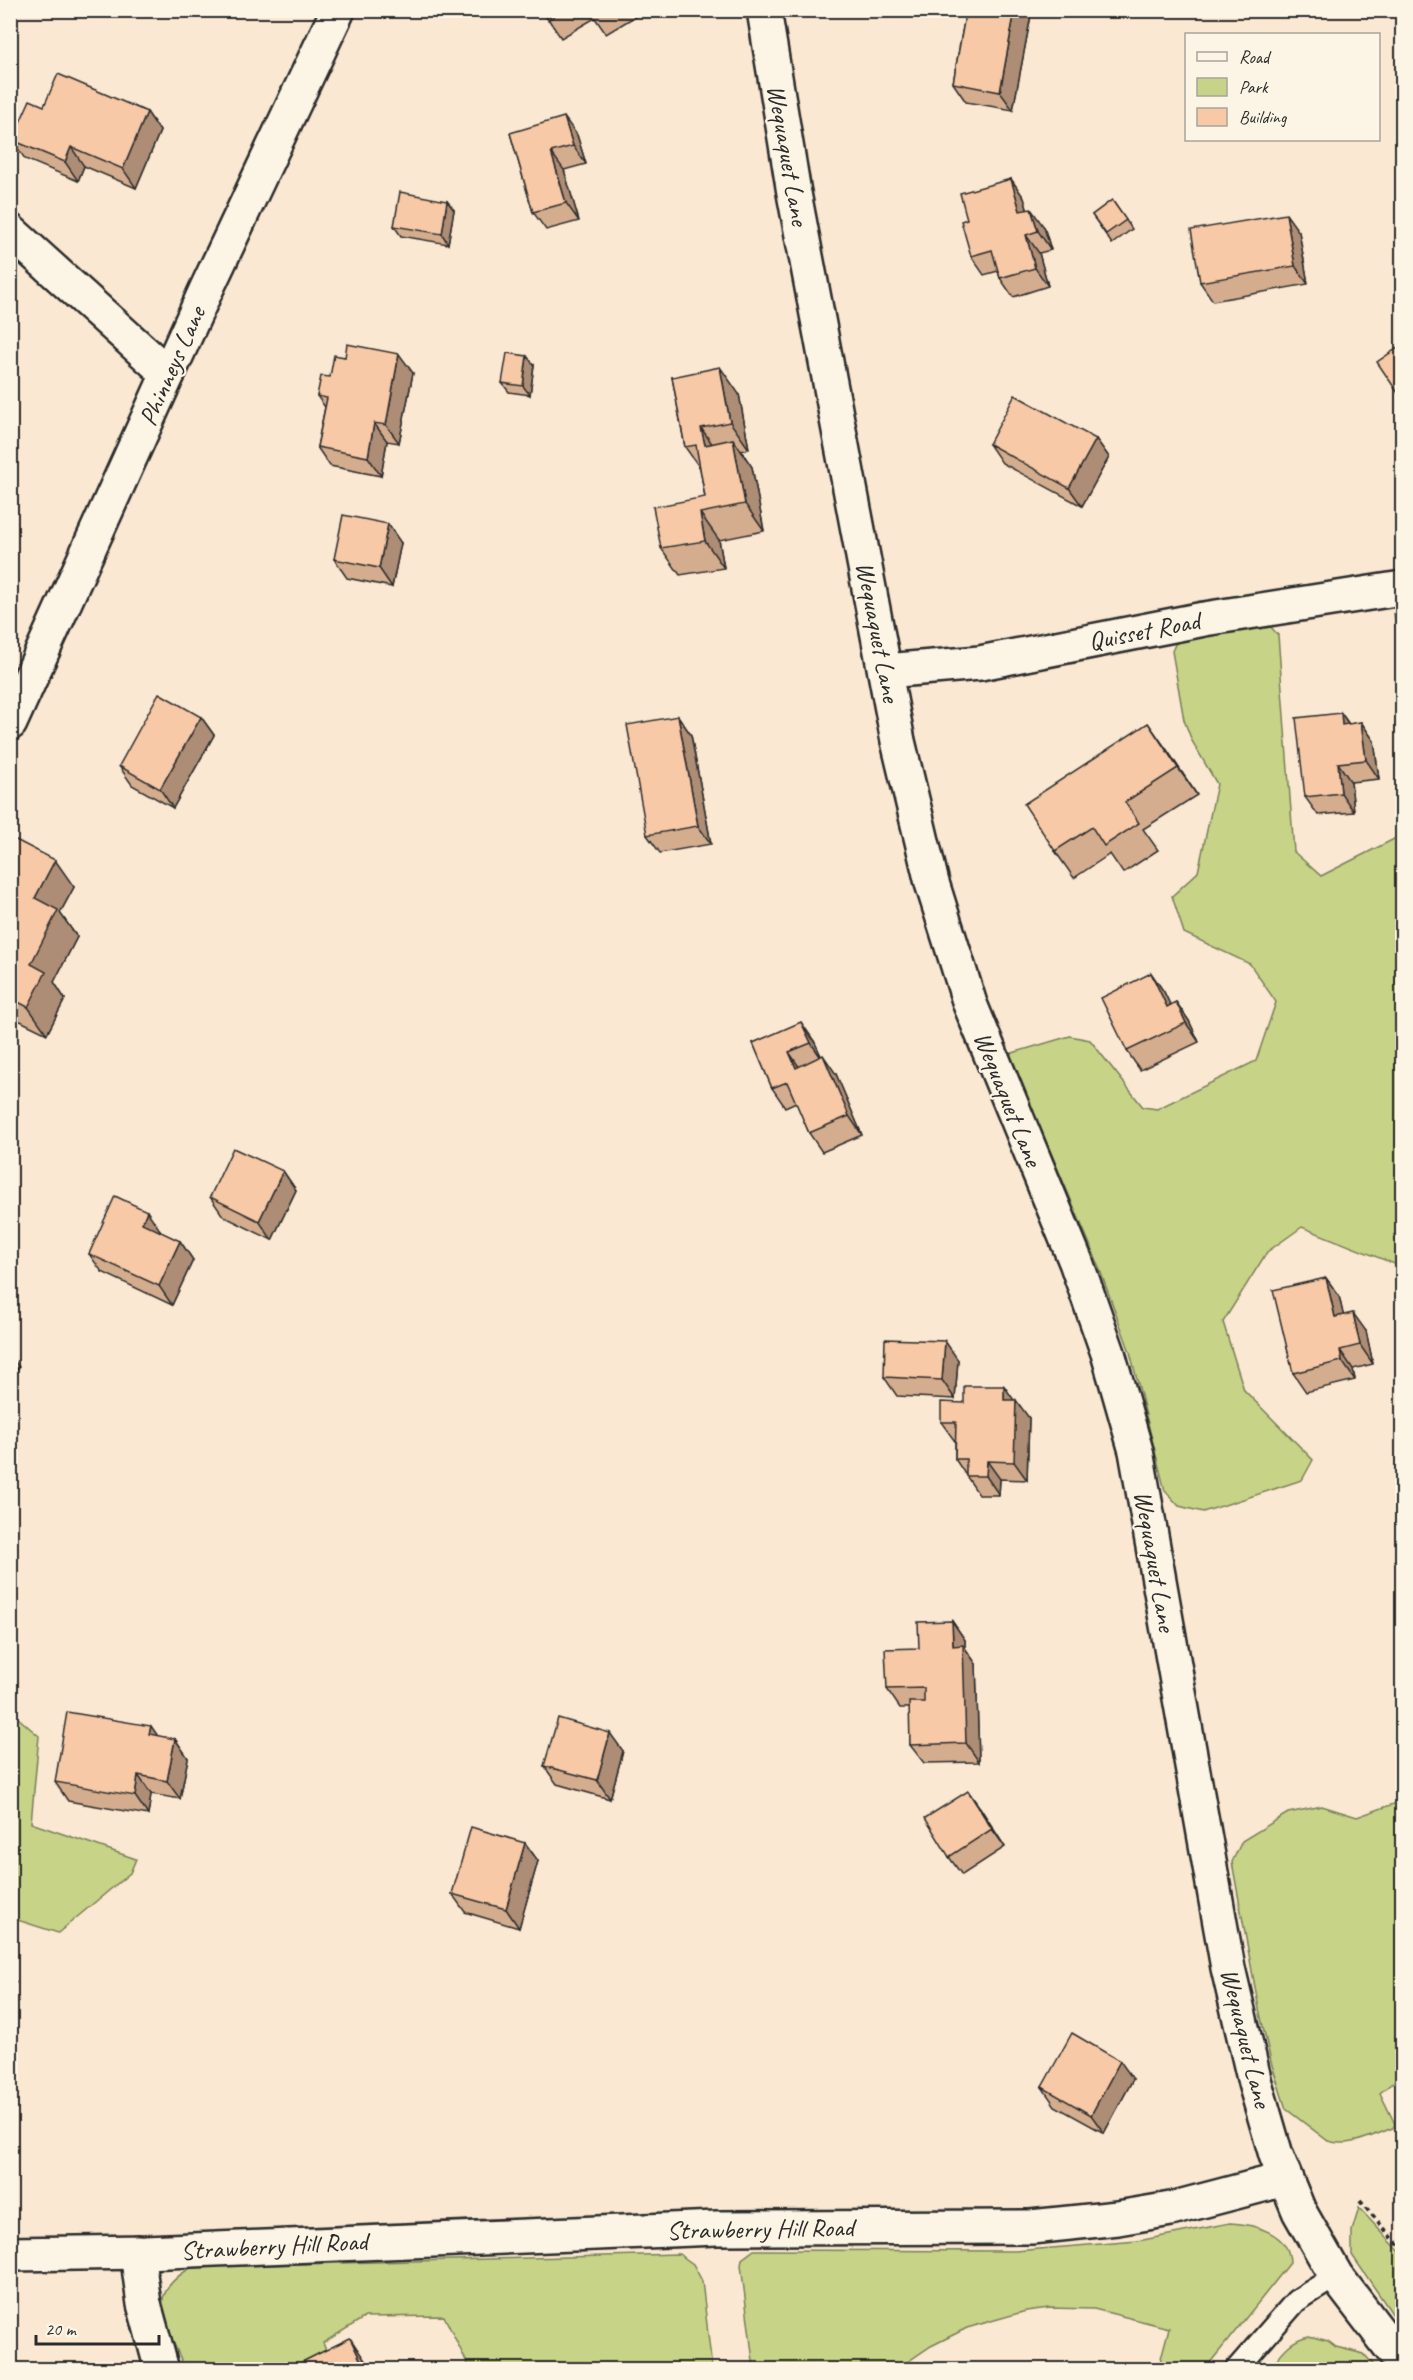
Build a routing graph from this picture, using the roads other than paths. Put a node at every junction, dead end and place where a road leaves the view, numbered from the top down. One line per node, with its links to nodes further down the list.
1 (338, 10): 4 (main road, Phinneys Lane)
2 (764, 10): 6 (main road, Wequaquet Lane)
3 (10, 231): 4 (main road)
4 (168, 374): 7 (main road, Phinneys Lane)
5 (1402, 588): 6 (main road, Quisset Road)
6 (885, 671): 8 (main road, Wequaquet Lane)
7 (10, 723)
8 (1285, 2179): 9 (main road, Strawberry Hill Road); 11 (main road)
9 (137, 2252): 10 (main road, Strawberry Hill Road); 13 (main road)
10 (10, 2254)
11 (1336, 2276): 12 (main road); 14 (lane)
12 (1402, 2362)
13 (162, 2370)
14 (1236, 2370)

